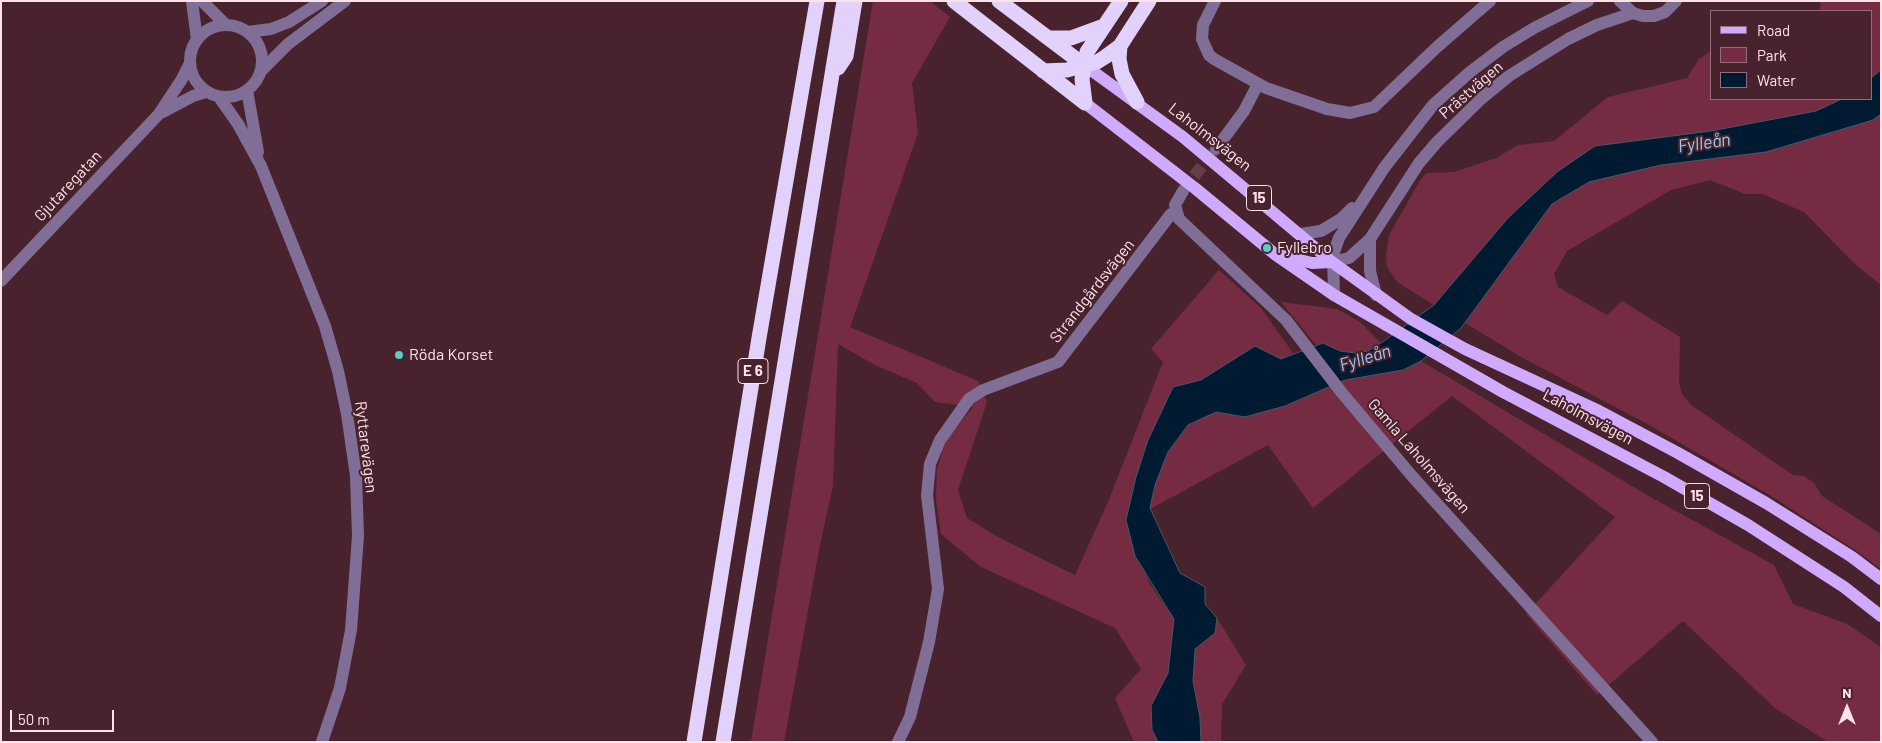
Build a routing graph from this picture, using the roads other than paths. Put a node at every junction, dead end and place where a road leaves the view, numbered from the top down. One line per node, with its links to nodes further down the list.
1 (192, 1): 23 (street)
2 (202, 1): 19 (street)
3 (322, 1): 21 (street)
4 (345, 1): 28 (street)
5 (817, 1): 52 (highway, E 6)
6 (844, 1): 29 (highway, E 6)
7 (855, 1): 29 (highway)
8 (954, 1): 27 (highway, Laholmsvägen)
9 (999, 1): 22 (highway, Laholmsvägen)
10 (1121, 1): 20 (highway)
11 (1149, 1): 24 (highway)
12 (1215, 1): 30 (street)
13 (1490, 1): 30 (street)
14 (1588, 1): 17 (street, Prästvägen)
15 (1620, 1): 18 (street)
16 (1676, 1): 18 (street, Prästvägen)
17 (1578, 4): 40 (street, Prästvägen)
18 (1633, 13): 43 (street, Prästvägen)
19 (226, 25): 21 (street); 23 (street)
20 (1101, 27): 22 (highway); 26 (highway)
21 (248, 32): 28 (street)
22 (1049, 38): 26 (highway, Laholmsvägen)
23 (197, 40): 25 (street)
24 (1120, 46): 26 (highway); 34 (highway)
25 (190, 63): 32 (street); 36 (street, Gjutaregatan)
26 (1084, 65): 27 (highway); 34 (main road, Laholmsvägen / 15); 35 (highway)
27 (1043, 71): 35 (highway, Laholmsvägen)
28 (260, 72): 31 (street)
29 (831, 80): 53 (highway, E 6)
30 (1258, 84): 37 (street)
31 (248, 90): 33 (street); 38 (street, Ryttarevägen)
32 (206, 92): 33 (street); 36 (street, Gjutaregatan)
33 (219, 97): 38 (street, Ryttarevägen)
34 (1137, 102): 42 (main road, Laholmsvägen / 15)
35 (1085, 103): 44 (main road, Laholmsvägen / 15)
36 (159, 114): 46 (street, Gjutaregatan)
37 (1216, 149)
38 (262, 166): 51 (street, Ryttarevägen)
39 (1183, 191): 41 (street)
40 (1365, 196): 42 (street, Prästvägen); 45 (street, Prästvägen)
41 (1175, 212): 54 (street, Strandgårdsvägen); 55 (street, Gamla Laholmsvägen)
42 (1300, 234): 45 (main road, Laholmsvägen / 15)
43 (1370, 239): 45 (street, Prästvägen); 48 (street)
44 (1276, 254): 45 (main road, Laholmsvägen / 15); 47 (main road, Laholmsvägen / 15)
45 (1332, 262): 47 (street, Prästvägen); 48 (main road, Laholmsvägen / 15)
46 (1, 280)
47 (1334, 295): 50 (main road, Laholmsvägen / 15)
48 (1376, 295): 49 (main road, Laholmsvägen / 15)
49 (1881, 579)
50 (1881, 616)
51 (322, 742)
52 (694, 742)
53 (723, 742)
54 (898, 742)
55 (1652, 742)

